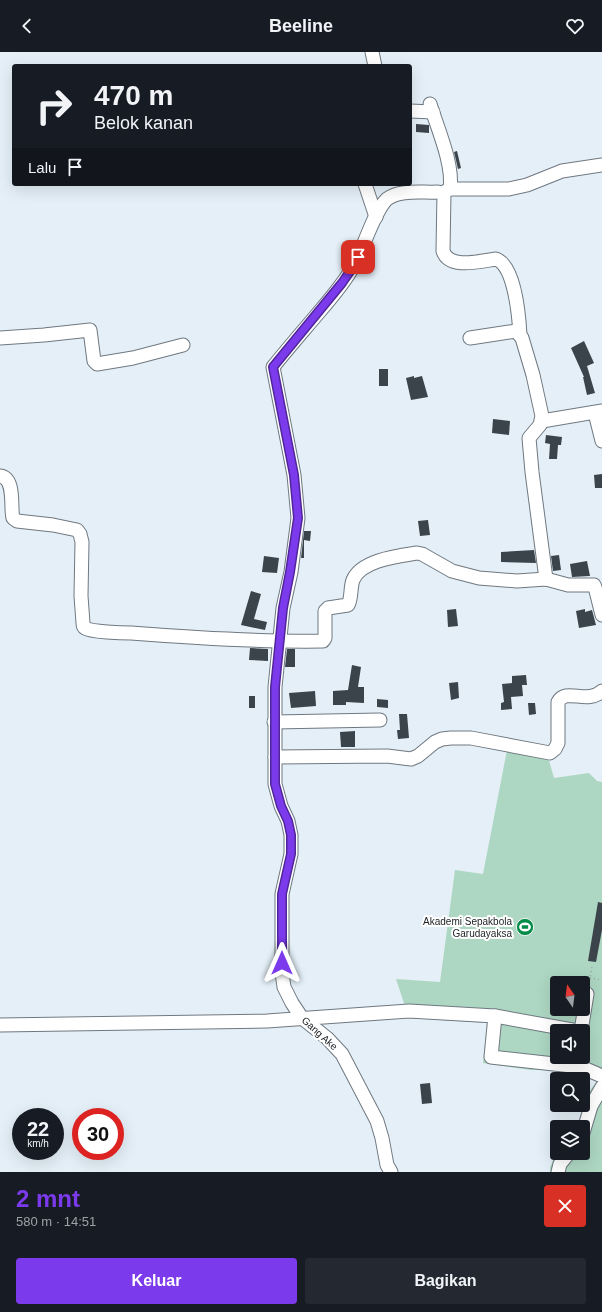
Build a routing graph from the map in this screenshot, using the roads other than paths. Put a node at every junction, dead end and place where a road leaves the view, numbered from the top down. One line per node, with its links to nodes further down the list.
1 (372, 52): 2 (street)
2 (375, 64)
3 (412, 111): 6 (street)
4 (602, 165): 6 (street)
5 (366, 186): 7 (street)
6 (444, 190): 7 (street); 8 (street)
7 (376, 217): 18 (street, Gang Ake)
8 (520, 335): 10 (street); 13 (street)
9 (0, 338): 11 (street)
10 (470, 338)
11 (183, 345)
12 (599, 412): 13 (street); 14 (street)
13 (542, 421): 16 (street)
14 (602, 441)
15 (0, 476): 18 (street)
16 (546, 579): 17 (street); 18 (street)
17 (602, 615)
18 (279, 641): 21 (street, Gang Ake)
19 (602, 691): 22 (street)
20 (380, 720): 21 (street)
21 (274, 722): 22 (street, Gang Ake)
22 (275, 757): 24 (street, Gang Ake)
23 (495, 1016): 24 (street); 26 (street); 27 (street)
24 (302, 1018): 25 (street); 31 (street, Gang Ake)
25 (0, 1025)
26 (550, 1026)
27 (602, 1076)
28 (602, 1087): 29 (street)
29 (587, 1120)
30 (563, 1160): 32 (street)
31 (391, 1172)
32 (558, 1172)

